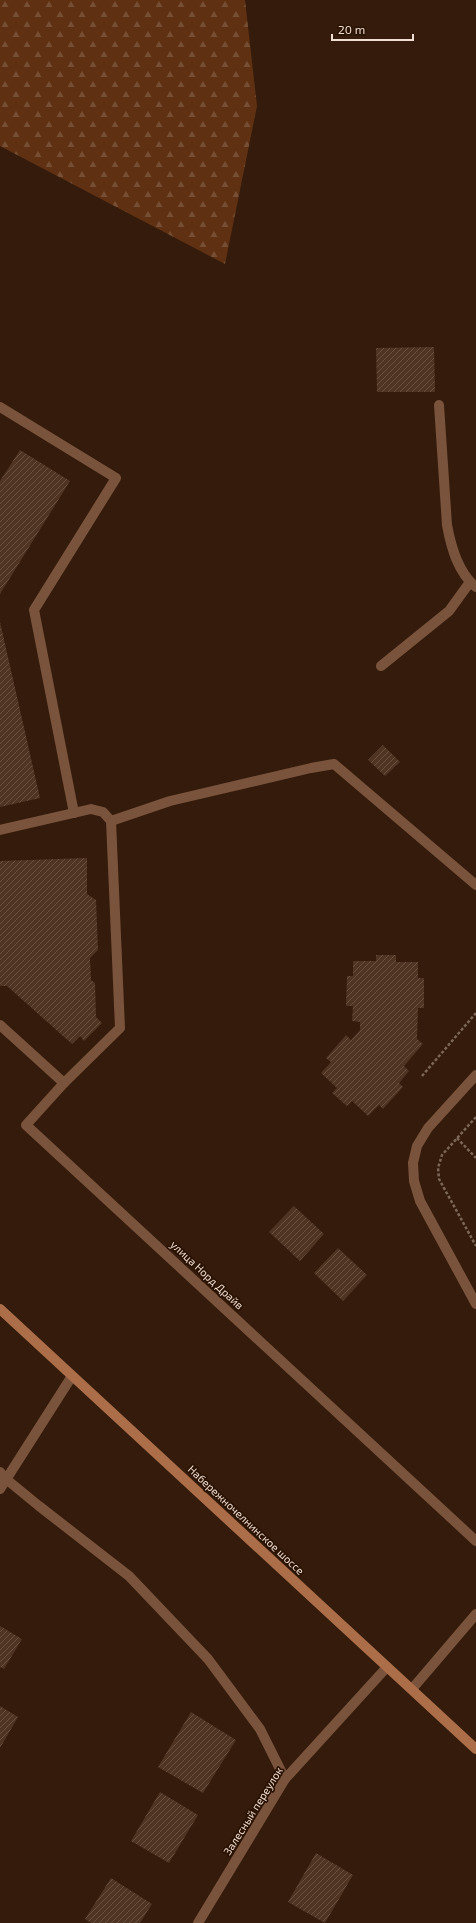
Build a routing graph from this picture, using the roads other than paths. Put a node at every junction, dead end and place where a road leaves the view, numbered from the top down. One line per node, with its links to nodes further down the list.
1 (439, 405): 3 (street)
2 (0, 407): 5 (street)
3 (473, 585): 4 (street)
4 (381, 666)
5 (74, 813): 6 (street); 7 (street)
6 (111, 820): 8 (street); 11 (street)
7 (0, 830)
8 (476, 885)
9 (0, 1025): 11 (street)
10 (476, 1075): 12 (street)
11 (64, 1083): 17 (street, улица Норд Драйв)
12 (476, 1304)
13 (0, 1309): 14 (main road, Набережночелнинское шоссе)
14 (72, 1376): 15 (street); 19 (main road, Набережночелнинское шоссе)
15 (3, 1476): 16 (street); 22 (street)
16 (0, 1489)
17 (476, 1541)
18 (476, 1614): 20 (street)
19 (387, 1666): 20 (main road, Набережночелнинское шоссе); 22 (street, Залесный переулок)
20 (412, 1690): 21 (main road, Набережночелнинское шоссе)
21 (476, 1749)
22 (285, 1779): 23 (street, Залесный переулок)
23 (198, 1923)

